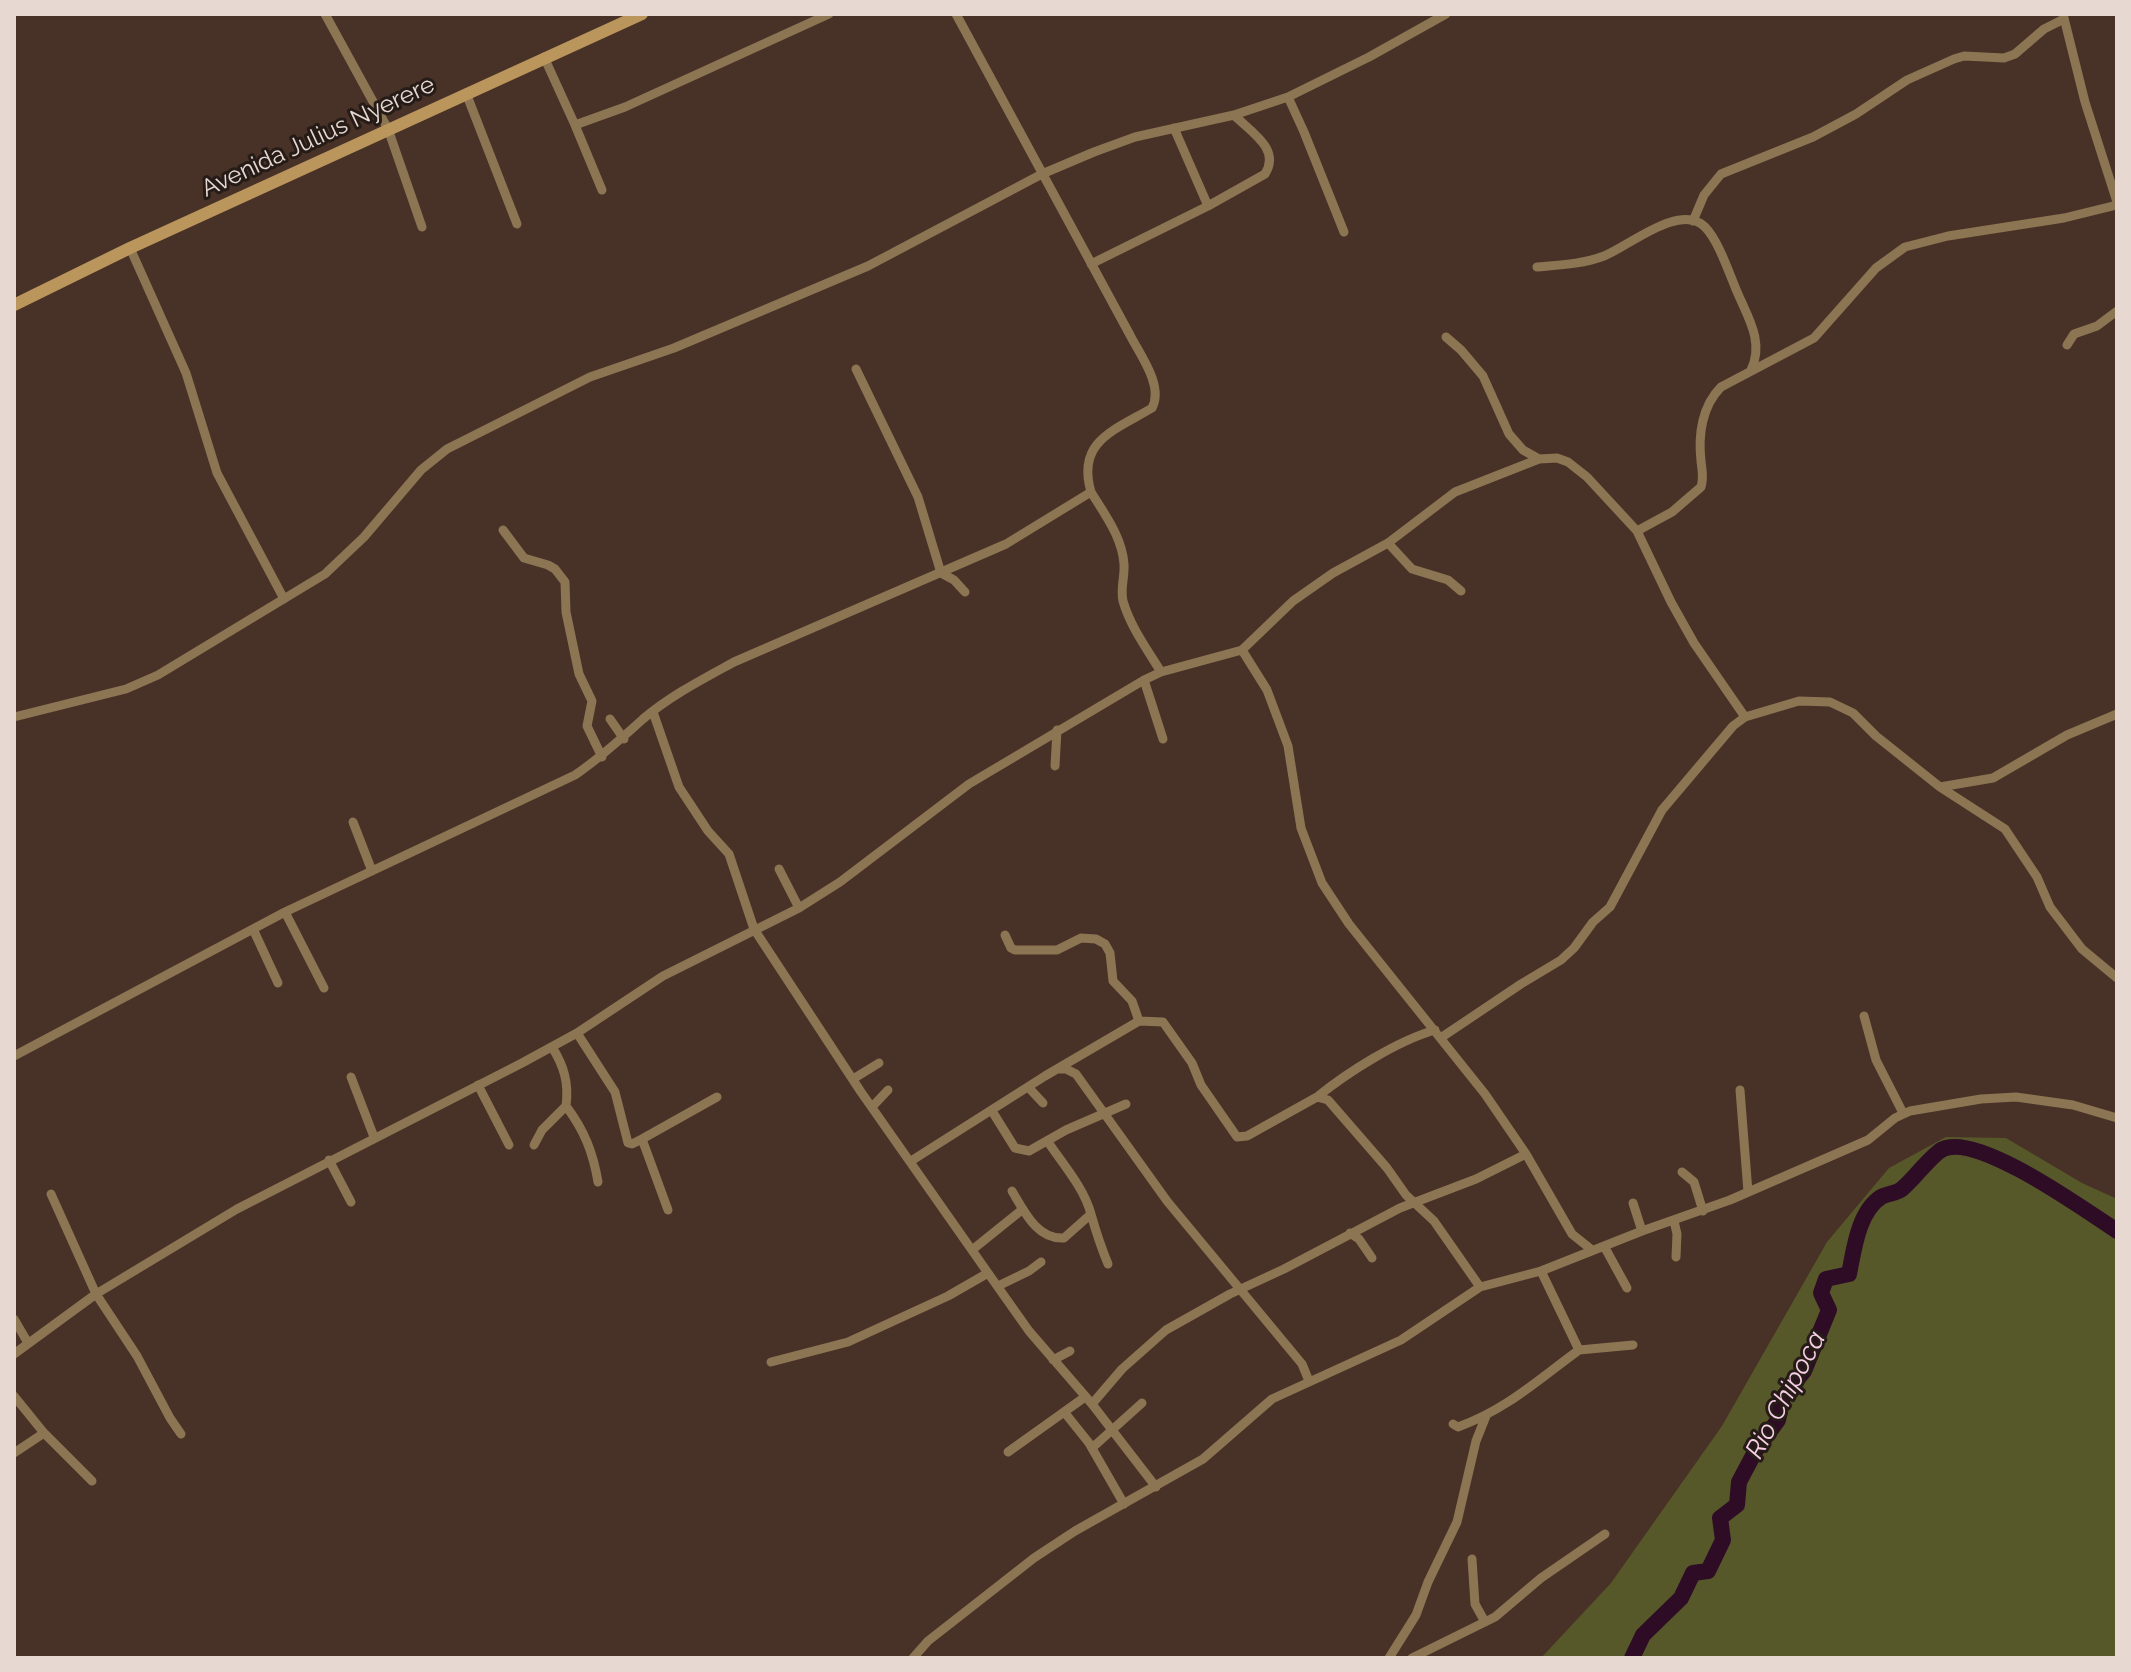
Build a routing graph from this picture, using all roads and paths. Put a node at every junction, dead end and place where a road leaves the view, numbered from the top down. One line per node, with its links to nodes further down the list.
1 (325, 14): 13 (street)
2 (642, 14): 7 (street, Avenida Julius Nyerere)
3 (829, 14): 11 (street)
4 (956, 14): 14 (street)
5 (1446, 14): 9 (street)
6 (2063, 17): 16 (street); 18 (street)
7 (544, 57): 8 (street, Avenida Julius Nyerere); 11 (street)
8 (466, 93): 13 (street, Avenida Julius Nyerere); 19 (street)
9 (1288, 97): 10 (street); 21 (street)
10 (1234, 115): 12 (street); 17 (street)
11 (575, 125): 15 (street)
12 (1174, 128): 14 (street); 17 (street)
13 (388, 129): 20 (street); 22 (street, Avenida Julius Nyerere)
14 (1042, 174): 23 (street); 41 (street)
15 (602, 190)
16 (2117, 204): 30 (street)
17 (1208, 206): 23 (street)
18 (1693, 221): 24 (street); 30 (street)
19 (517, 224)
20 (422, 227)
21 (1344, 232)
22 (130, 248): 25 (street, Avenida Julius Nyerere); 41 (street)
23 (1091, 264): 34 (street)
24 (1537, 267)
25 (14, 305)
26 (2117, 311): 28 (street)
27 (1446, 337): 31 (street)
28 (2067, 345)
29 (856, 369): 38 (street)
30 (1751, 370): 36 (street)
31 (1523, 450): 32 (street); 33 (street)
32 (1539, 459): 33 (street); 36 (street)
33 (1521, 465): 37 (street)
34 (1091, 492): 38 (street); 43 (street)
35 (503, 530): 53 (street)
36 (1637, 531): 48 (street)
37 (1388, 543): 39 (street); 42 (street)
38 (941, 573): 40 (street); 45 (street)
39 (1461, 591)
40 (965, 592)
41 (284, 599): 47 (street)
42 (1242, 650): 43 (street); 70 (street)
43 (1161, 672): 44 (street)
44 (1144, 680): 50 (street); 52 (street)
45 (653, 712): 51 (street); 62 (street)
46 (2117, 714): 55 (street)
47 (14, 717)
48 (1745, 717): 55 (street); 70 (street)
49 (610, 719): 51 (street)
50 (1057, 730): 54 (street); 59 (street)
51 (624, 739): 53 (street)
52 (1163, 739)
53 (602, 757): 58 (street)
54 (1055, 766)
55 (1940, 787): 64 (street)
56 (353, 822): 58 (street)
57 (779, 869): 59 (street)
58 (372, 871): 60 (street)
59 (799, 908): 62 (street)
60 (285, 912): 61 (street); 66 (street)
61 (253, 929): 65 (street); 72 (street)
62 (754, 929): 69 (street); 78 (street)
63 (1005, 935): 68 (street)
64 (2117, 978)
65 (278, 983)
66 (324, 988)
67 (1864, 1016): 90 (street)
68 (1139, 1021): 73 (street); 84 (street)
69 (577, 1033): 71 (street); 94 (street)
70 (1438, 1033): 84 (street); 98 (street)
71 (552, 1047): 79 (street); 87 (street)
72 (14, 1056)
73 (1079, 1057): 75 (street); 76 (street)
74 (879, 1063): 78 (street)
75 (1057, 1069): 76 (street); 80 (street)
76 (1076, 1074): 91 (street)
77 (351, 1077): 93 (street)
78 (853, 1079): 88 (street)
79 (478, 1085): 93 (street); 96 (street)
80 (1029, 1088): 85 (street); 89 (street)
81 (888, 1090): 88 (street)
82 (1740, 1090): 104 (street)
83 (717, 1097): 94 (street)
84 (1317, 1097): 107 (street)
85 (1043, 1103)
86 (1126, 1104): 91 (street)
87 (566, 1106): 97 (street); 102 (street)
88 (872, 1107): 100 (street)
89 (992, 1111): 95 (street); 100 (street)
90 (1903, 1113): 92 (street); 104 (street)
91 (1102, 1114): 95 (street); 130 (street)
92 (2117, 1118)
93 (374, 1137): 99 (street)
94 (642, 1139): 110 (street)
95 (1048, 1142): 112 (street)
96 (509, 1145)
97 (534, 1145)
98 (1526, 1154): 107 (street); 116 (street)
99 (329, 1160): 106 (street); 131 (street)
100 (911, 1161): 118 (street)
101 (1682, 1172): 111 (street)
102 (598, 1182)
103 (1012, 1191): 109 (street)
104 (1748, 1192): 111 (street)
105 (51, 1194): 131 (street)
106 (351, 1202)
107 (1414, 1202): 115 (street); 128 (street)
108 (1633, 1203): 114 (street)
109 (1023, 1209): 112 (street); 118 (street)
110 (668, 1210)
111 (1703, 1211): 113 (street)
112 (1091, 1214): 124 (street)
113 (1674, 1221): 114 (street); 120 (street)
114 (1642, 1231): 117 (street)
115 (1350, 1233): 121 (street); 130 (street)
116 (1572, 1234): 119 (street); 122 (street)
117 (1604, 1246): 119 (street); 129 (street)
118 (972, 1250): 126 (street)
119 (1592, 1250): 122 (street)
120 (1676, 1257)
121 (1372, 1258)
122 (1570, 1258): 125 (street)
123 (1041, 1262): 127 (street)
124 (1108, 1264)
125 (1541, 1271): 128 (street); 135 (street)
126 (988, 1273): 127 (street); 139 (street)
127 (998, 1286): 138 (street)
128 (1480, 1287): 140 (street)
129 (1627, 1288)
130 (1235, 1292): 140 (street); 142 (street)
131 (96, 1294): 133 (street); 149 (street)
132 (14, 1319): 133 (street)
133 (28, 1343): 137 (street)
134 (1633, 1345): 135 (street)
135 (1579, 1350): 145 (street)
136 (1070, 1351): 138 (street)
137 (14, 1354)
138 (1053, 1360): 142 (street)
139 (771, 1362)
140 (1309, 1381): 154 (street)
141 (14, 1396): 148 (street)
142 (1088, 1400): 144 (street); 147 (street)
143 (1142, 1403): 147 (street)
144 (1065, 1413): 150 (street); 151 (street)
145 (1486, 1416): 146 (street); 160 (street)
146 (1453, 1424)
147 (1113, 1430): 150 (street); 154 (street)
148 (44, 1433): 152 (street); 153 (street)
149 (181, 1434)
150 (1092, 1448): 155 (street)
151 (1008, 1452)
152 (14, 1453)
153 (92, 1481)
154 (1156, 1487): 155 (street)
155 (1124, 1504): 159 (street)
156 (1605, 1534): 158 (street)
157 (1472, 1559): 158 (street)
158 (1485, 1622): 161 (street)
159 (913, 1658)
160 (1389, 1658)
161 (1412, 1658)

